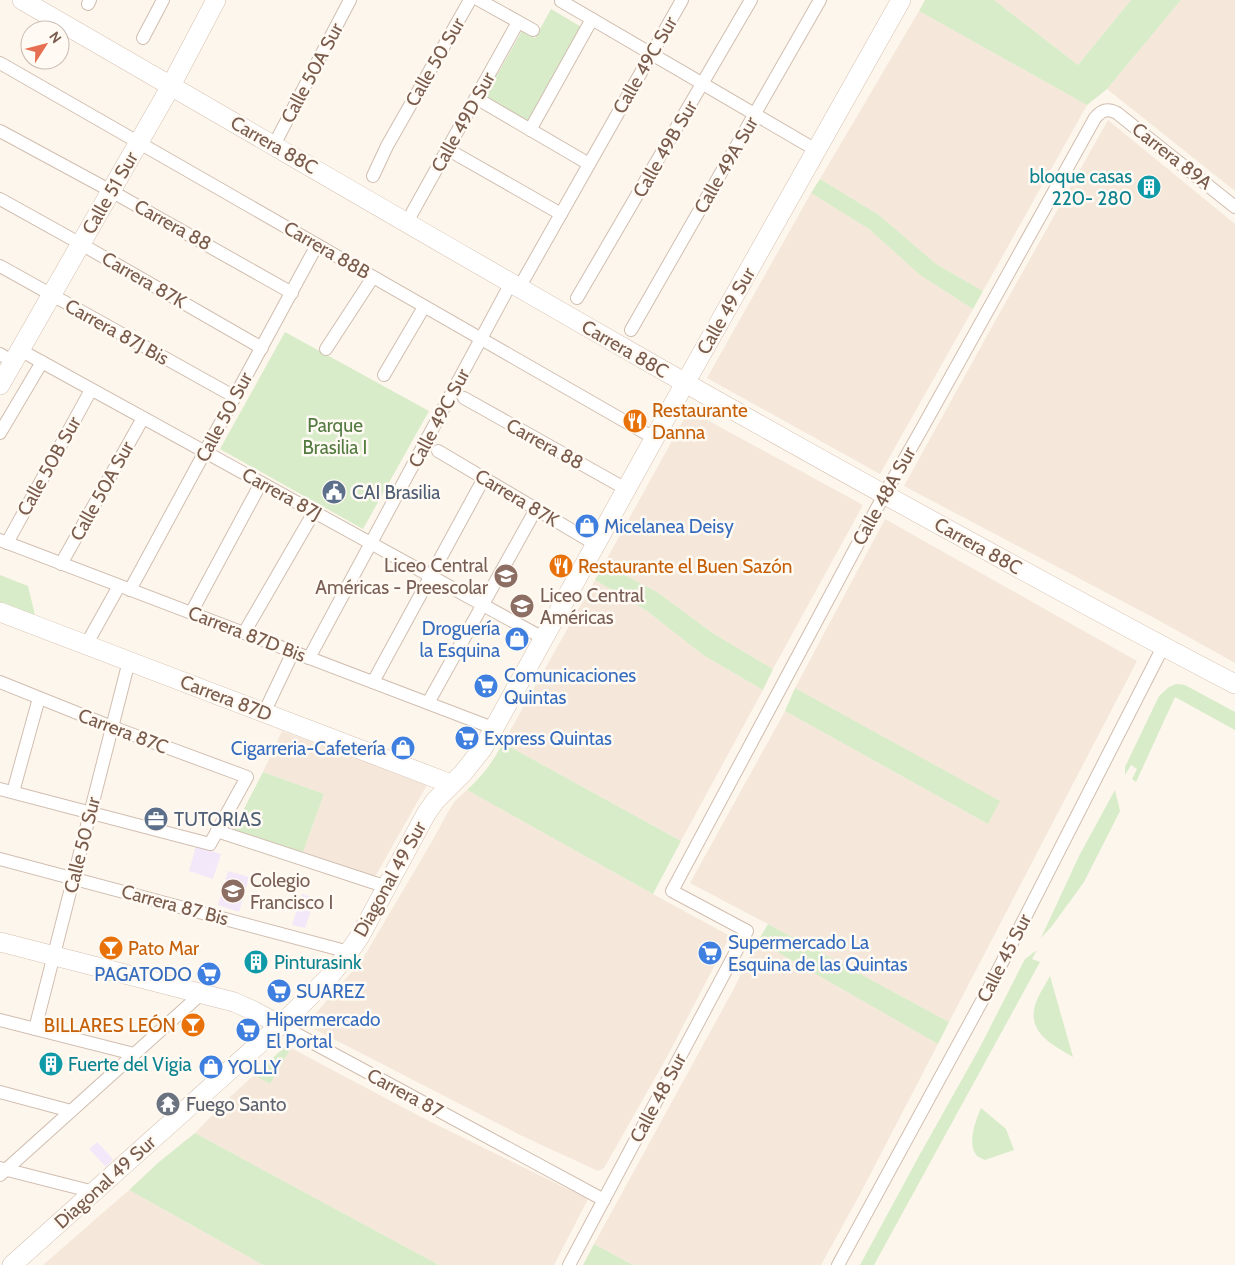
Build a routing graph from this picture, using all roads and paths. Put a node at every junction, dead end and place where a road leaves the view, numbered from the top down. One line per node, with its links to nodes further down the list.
1 (22, 0): 19 (street, Carrera 88C)
2 (163, 0): 15 (street)
3 (216, 0): 19 (street, Calle 51 Sur)
4 (350, 0): 26 (street, Calle 50A Sur)
5 (470, 0): 30 (street, Calle 50 Sur)
6 (479, 0): 13 (street)
7 (561, 0): 12 (street)
8 (751, 0): 18 (street, Calle 49B Sur)
9 (820, 0): 22 (street, Calle 49A Sur)
10 (901, 0): 28 (street, Calle 49 Sur)
11 (680, 1): 16 (street, Calle 49C Sur)
12 (592, 19): 16 (street); 23 (street)
13 (518, 22): 14 (street); 20 (street, Calle 49D Sur)
14 (533, 30)
15 (143, 38)
16 (651, 54): 18 (street); 29 (street, Calle 49C Sur)
17 (0, 63): 25 (street, Carrera 88B)
18 (703, 84): 22 (street); 43 (street, Calle 49B Sur)
19 (171, 86): 25 (street, Calle 51 Sur); 26 (street, Carrera 88C)
20 (476, 98): 23 (street); 27 (street, Calle 49D Sur)
21 (1107, 110): 33 (street, Carrera 89A); 65 (street, Calle 48A Sur)
22 (756, 114): 28 (street); 45 (street, Calle 49A Sur)
23 (530, 130): 29 (street)
24 (0, 131): 31 (street, Carrera 88)
25 (139, 142): 31 (street, Calle 51 Sur); 37 (street, Carrera 88B)
26 (274, 145): 35 (street, Carrera 88C)
27 (447, 149): 34 (street); 35 (street, Calle 49D Sur)
28 (816, 150): 52 (street, Calle 49 Sur)
29 (589, 164): 34 (street, Calle 49C Sur)
30 (373, 176)
31 (111, 191): 36 (street, Calle 51 Sur); 41 (street, Carrera 88)
32 (0, 199): 36 (street, Carrera 87K)
33 (1235, 206)
34 (561, 214): 40 (street, Calle 49C Sur)
35 (407, 222): 40 (street, Carrera 88C)
36 (81, 244): 42 (street, Calle 51 Sur); 47 (street, Carrera 87K)
37 (318, 245): 39 (street, Carrera 88B); 41 (street, Calle 50 Sur)
38 (0, 266): 42 (street, Carrera 87J Bis)
39 (373, 277): 44 (street, Carrera 88B); 48 (street)
40 (515, 285): 46 (street, Calle 49C Sur); 52 (street, Carrera 88C)
41 (292, 293): 47 (street, Calle 50 Sur)
42 (52, 295): 49 (street, Calle 51 Sur); 55 (street, Carrera 87J Bis)
43 (577, 298)
44 (424, 307): 46 (street, Carrera 88B); 51 (street)
45 (631, 330)
46 (481, 339): 59 (street, Carrera 88B); 69 (street, Calle 49C Sur)
47 (262, 348): 55 (street, Calle 50 Sur)
48 (326, 349)
49 (11, 356): 50 (street, Carrera 87J); 53 (street, Calle 51 Sur)
50 (42, 362): 54 (street, Carrera 87J); 58 (street)
51 (384, 375)
52 (685, 383): 59 (street, Calle 49 Sur); 65 (street, Carrera 88C)
53 (0, 385)
54 (91, 390): 57 (street, Carrera 87J); 68 (street, Calle 50B Sur)
55 (235, 397): 61 (street, Calle 50 Sur)
56 (464, 398): 64 (street, Carrera 88)
57 (143, 418): 61 (street, Carrera 87J); 71 (street, Calle 50A Sur)
58 (0, 433)
59 (654, 438): 64 (street, Calle 49 Sur)
60 (438, 451): 62 (street, Carrera 87K)
61 (205, 452): 63 (street, Carrera 87J); 73 (street, Calle 50 Sur)
62 (484, 478): 66 (street, Carrera 87K); 72 (street)
63 (261, 483): 67 (street, Carrera 87J); 76 (street)
64 (626, 489): 70 (street, Calle 49 Sur)
65 (884, 495): 80 (street, Carrera 88C); 100 (street, Calle 48A Sur)
66 (536, 509): 70 (street, Carrera 87K); 74 (street)
67 (314, 512): 69 (street, Carrera 87J); 77 (street)
68 (4, 542): 71 (street, Carrera 87D Bis)
69 (371, 543): 72 (street, Carrera 87J); 82 (street, Calle 49C Sur)
70 (595, 544): 78 (street, Calle 49 Sur)
71 (61, 564): 73 (street, Carrera 87D Bis)
72 (431, 576): 74 (street, Carrera 87J); 85 (street)
73 (125, 588): 76 (street, Carrera 87D Bis); 79 (street, Calle 50 Sur)
74 (483, 604): 78 (street, Carrera 87J); 88 (street)
75 (0, 612): 79 (street, Carrera 87D)
76 (192, 613): 77 (street, Carrera 87D Bis)
77 (244, 633): 81 (street, Carrera 87D Bis)
78 (543, 638): 91 (street, Calle 49 Sur)
79 (86, 645): 83 (street, Carrera 87D)
80 (1163, 647): 86 (street, Carrera 88C); 116 (street, Calle 45 Sur)
81 (293, 652): 82 (street, Carrera 87D Bis); 89 (street)
82 (309, 658): 85 (street, Carrera 87D Bis)
83 (129, 661): 89 (street, Carrera 87D); 90 (street, Calle 50 Sur)
84 (0, 682): 87 (street, Carrera 87C)
85 (373, 682): 88 (street, Carrera 87D Bis)
86 (1235, 684)
87 (39, 698): 90 (street, Carrera 87C); 94 (street)
88 (428, 703): 91 (street, Carrera 87D Bis)
89 (264, 713): 92 (street, Carrera 87D)
90 (112, 727): 95 (street, Calle 50 Sur); 96 (street, Carrera 87C)
91 (493, 728): 92 (street, Diagonal 49 Sur)
92 (451, 784): 99 (street, Diagonal 49 Sur)
93 (0, 789): 94 (street)
94 (13, 792): 95 (street)
95 (90, 813): 96 (street); 98 (street, Calle 50 Sur)
96 (217, 831): 99 (street)
97 (0, 859): 98 (street, Carrera 87 Bis)
98 (74, 878): 102 (street, Carrera 87 Bis); 103 (street, Calle 50 Sur)
99 (387, 886): 102 (street, Diagonal 49 Sur)
100 (747, 931): 113 (street, Calle 48 Sur)
101 (0, 942): 103 (street, Carrera 87)
102 (349, 952): 106 (street, Diagonal 49 Sur)
103 (54, 956): 104 (street, Carrera 87); 107 (street, Calle 50 Sur)
104 (201, 994): 106 (street, Carrera 87); 108 (street)
105 (0, 1020): 107 (street)
106 (280, 1025): 112 (street, Diagonal 49 Sur); 113 (street, Carrera 87)
107 (35, 1029): 108 (street)
108 (134, 1054): 110 (street)
109 (0, 1092): 110 (street)
110 (71, 1111): 111 (street)
111 (2, 1171): 112 (street)
112 (94, 1192): 114 (street, Diagonal 49 Sur)
113 (604, 1200): 115 (street, Calle 48 Sur)
114 (12, 1265)
115 (569, 1265)
116 (838, 1265)

